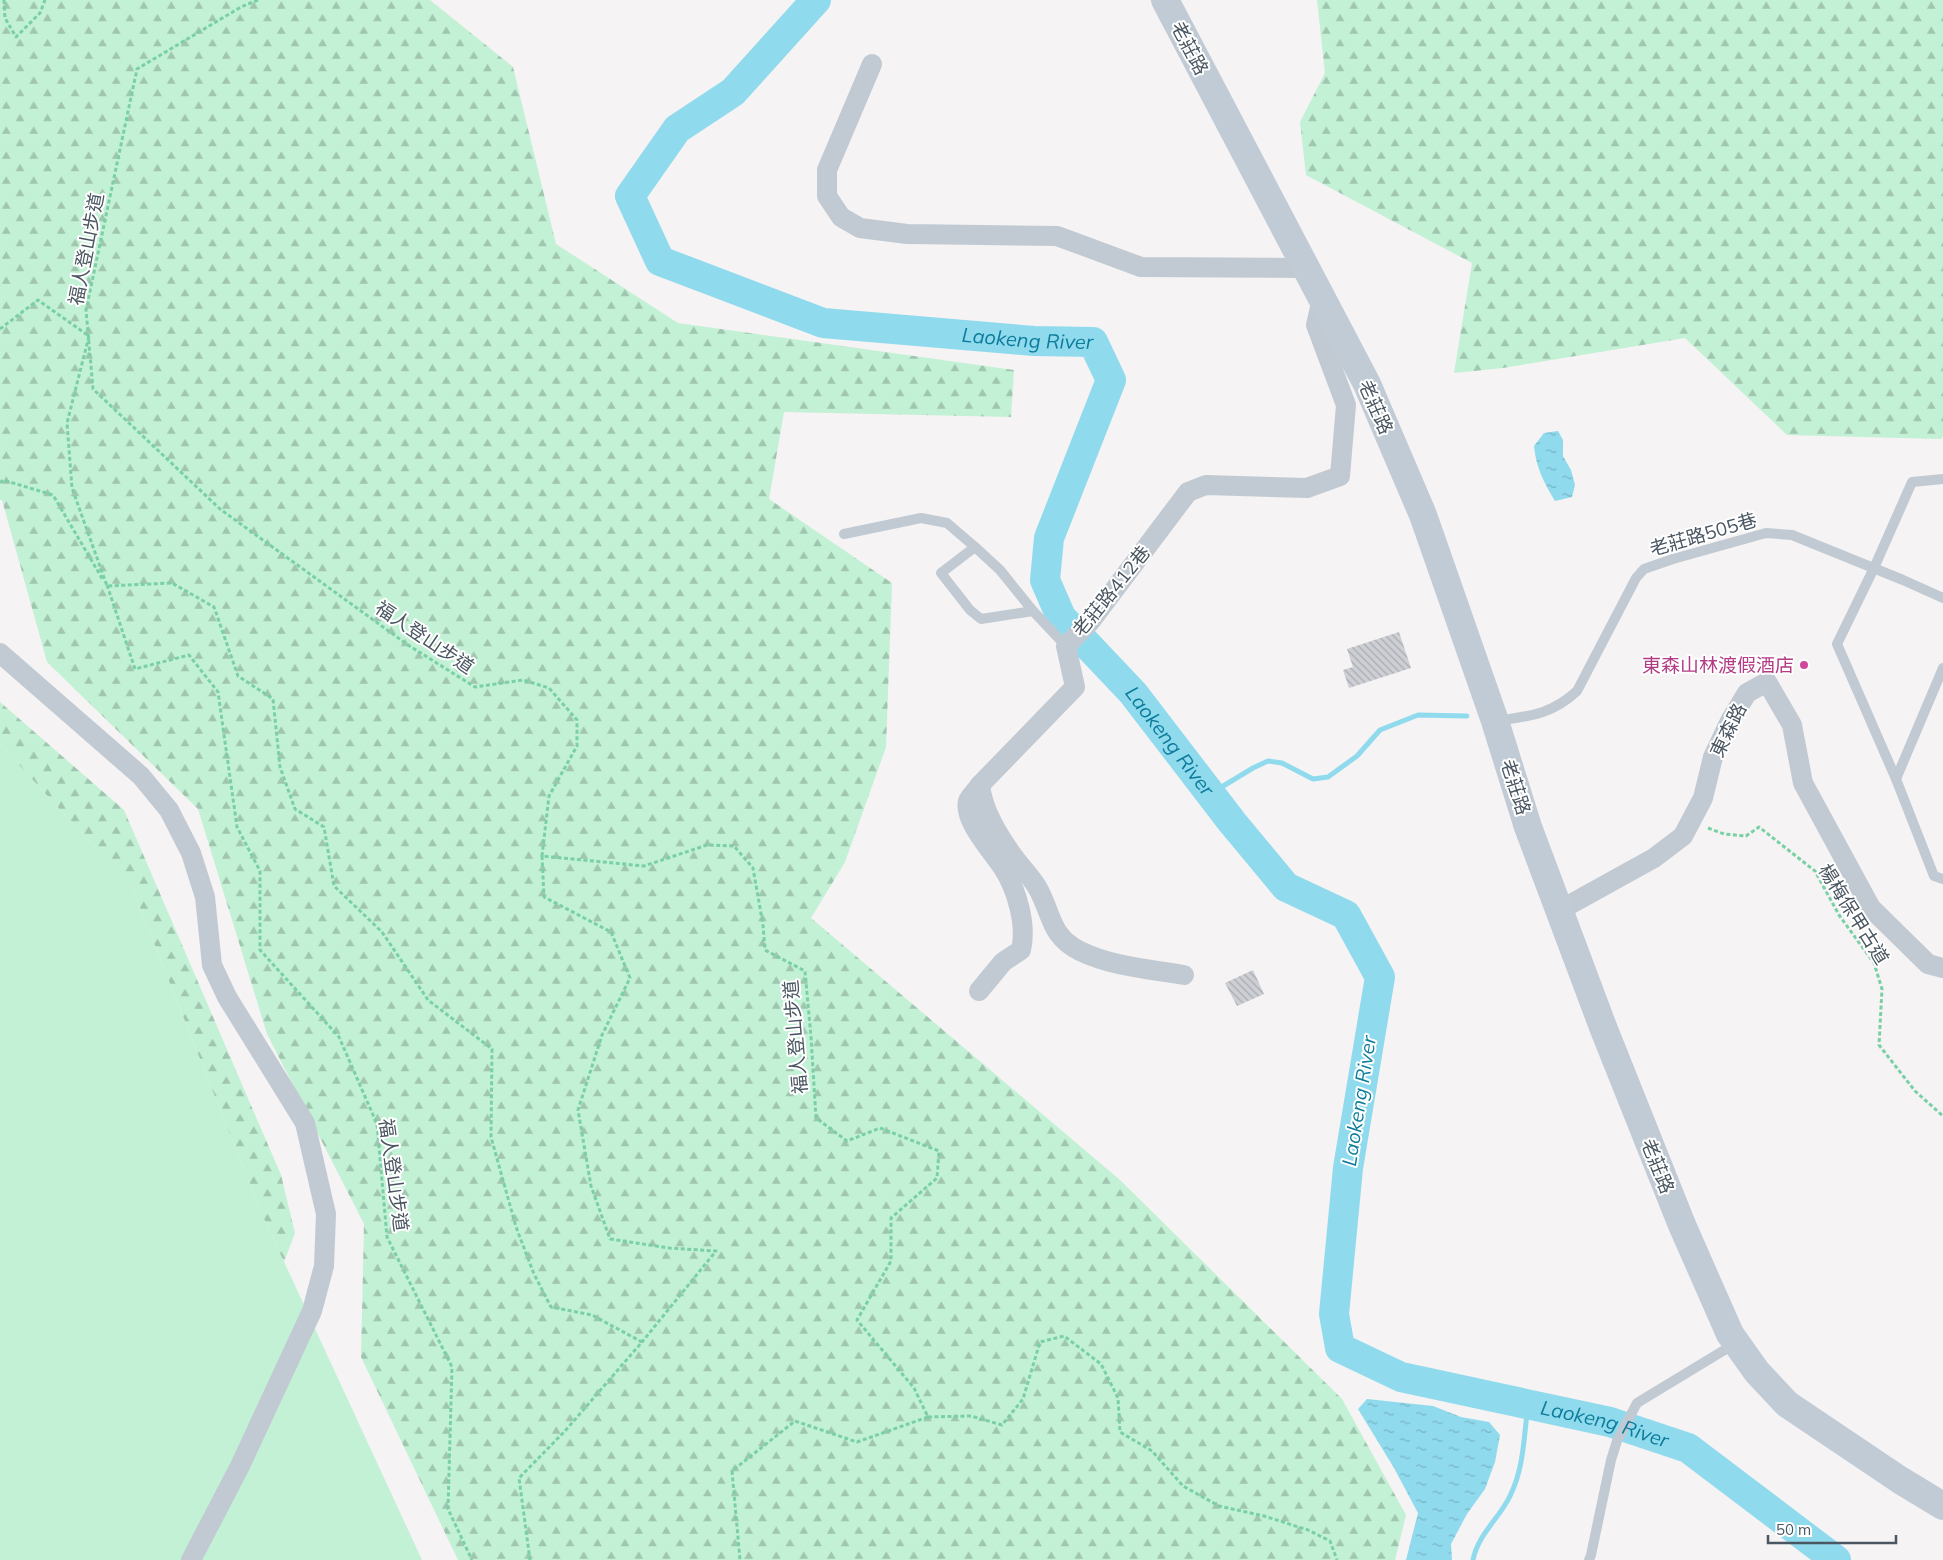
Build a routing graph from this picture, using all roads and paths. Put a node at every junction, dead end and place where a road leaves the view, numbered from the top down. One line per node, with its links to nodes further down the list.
1 (4, 0): 2 (path)
2 (45, 0)
3 (258, 0): 9 (path, 福人登山步道)
4 (1165, 0): 6 (street, 老莊路)
5 (872, 64): 6 (street)
6 (1305, 268): 7 (street, 老莊路)
7 (1322, 299): 18 (street, 老莊路412巷); 21 (street, 老莊路)
8 (0, 329): 9 (path)
9 (88, 336): 15 (path); 25 (path, 福人登山步道)
10 (1943, 479): 14 (lane)
11 (0, 483): 15 (path, 福人登山步道)
12 (844, 534): 13 (lane)
13 (975, 547): 17 (lane); 17 (lane)
14 (1874, 568): 16 (lane, 老莊路505巷); 21 (lane, 老莊路505巷); 22 (lane)
15 (107, 586): 32 (path); 37 (path, 福人登山步道)
16 (1943, 598)
17 (1033, 611): 18 (lane)
18 (1066, 646): 23 (street, 老莊路412巷)
19 (0, 653): 36 (street)
20 (1943, 668): 22 (lane)
21 (1495, 721): 27 (street, 老莊路)
22 (1896, 780): 26 (lane)
23 (980, 785): 29 (street); 30 (street, 老莊路412巷)
24 (1691, 820): 27 (street, 東森路); 28 (street, 東森路); 31 (path, 楊梅保甲古道)
25 (542, 856): 32 (path); 34 (path, 福人登山步道)
26 (1943, 879)
27 (1560, 910): 33 (street, 老莊路)
28 (1943, 968)
29 (1184, 975)
30 (979, 991)
31 (1943, 1116)
32 (642, 1342): 38 (path)
33 (1736, 1342): 35 (street, 老莊路); 41 (lane)
34 (928, 1417): 39 (path); 40 (path)
35 (1938, 1499)
36 (191, 1560)
37 (472, 1560)
38 (530, 1560)
39 (740, 1560)
40 (1337, 1560)
41 (1588, 1560)

